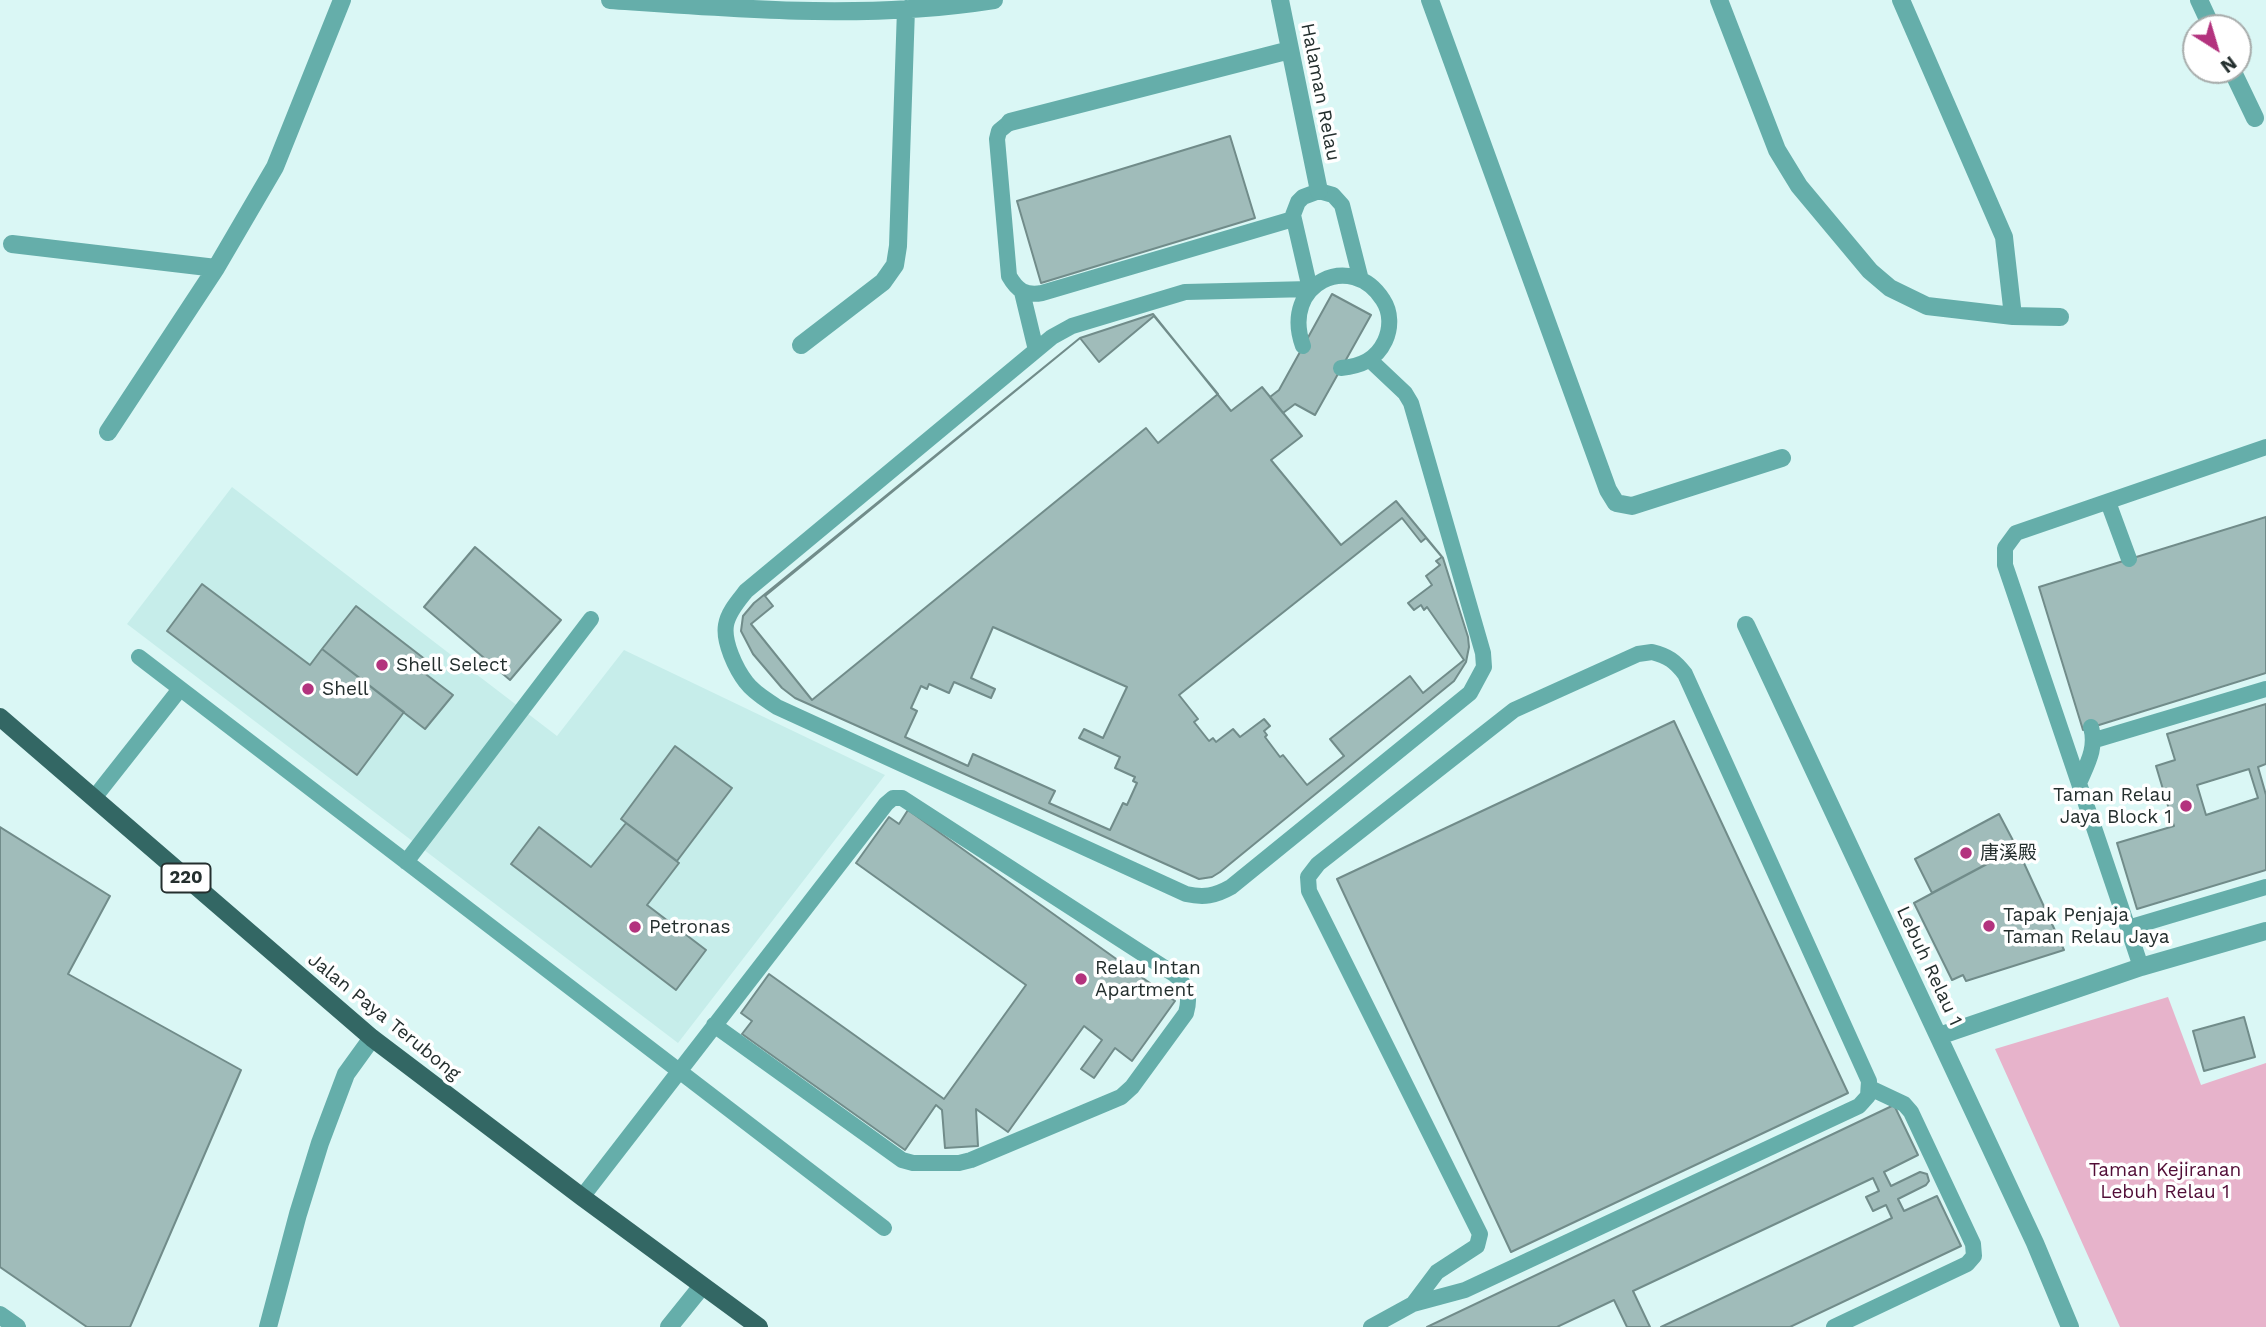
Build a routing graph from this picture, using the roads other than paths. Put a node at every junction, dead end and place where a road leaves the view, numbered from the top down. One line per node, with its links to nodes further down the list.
1 (342, 0): 17 (street)
2 (610, 0): 8 (street)
3 (994, 0): 9 (street)
4 (1280, 0): 10 (street, Halaman Relau)
5 (1430, 0): 30 (street)
6 (1719, 0): 21 (street)
7 (1901, 0): 21 (street)
8 (717, 3): 9 (street)
9 (906, 9): 23 (street)
10 (1290, 50): 13 (street); 14 (street, Halaman Relau)
11 (2239, 84): 12 (street)
12 (2255, 118)
13 (1010, 122): 20 (lane)
14 (1319, 191): 15 (lane); 18 (lane)
15 (1293, 219): 19 (lane); 20 (lane)
16 (12, 244): 17 (street)
17 (216, 268): 28 (street)
18 (1362, 280): 19 (lane); 26 (lane)
19 (1310, 289): 24 (lane); 25 (lane)
20 (1021, 292): 25 (lane)
21 (2013, 316): 22 (street)
22 (2060, 317)
23 (801, 345)
24 (1303, 346)
25 (1036, 350): 26 (lane)
26 (1370, 360): 27 (lane)
27 (1341, 368)
28 (108, 432)
29 (2266, 447): 31 (lane)
30 (1782, 458)
31 (2108, 502): 32 (lane); 39 (lane)
32 (2129, 559)
33 (591, 619): 41 (lane)
34 (1746, 625): 47 (street, Lebuh Relau 1)
35 (138, 657): 36 (lane)
36 (180, 689): 40 (lane); 41 (lane)
37 (2266, 689): 39 (lane)
38 (0, 717): 40 (main road, Jalan Paya Terubong / 220)
39 (2079, 783): 43 (lane)
40 (94, 798): 48 (main road, Jalan Paya Terubong / 220)
41 (406, 862): 49 (lane)
42 (2266, 887): 43 (lane)
43 (2128, 928): 45 (lane)
44 (2266, 931): 45 (street)
45 (2141, 967): 47 (street)
46 (714, 1025): 46 (lane); 49 (lane)
47 (1939, 1036): 62 (street, Lebuh Relau 1)
48 (372, 1038): 51 (main road, Jalan Paya Terubong / 220); 57 (street)
49 (678, 1070): 51 (lane); 52 (lane)
50 (1870, 1088): 54 (lane); 54 (lane); 61 (lane)
51 (582, 1197): 53 (main road, Jalan Paya Terubong / 220)
52 (884, 1228)
53 (702, 1286): 58 (street); 59 (main road, Jalan Paya Terubong / 220)
54 (1413, 1304): 60 (lane)
55 (0, 1315): 56 (street)
56 (17, 1327)
57 (268, 1327)
58 (668, 1327)
59 (760, 1327)
60 (1371, 1327)
61 (1834, 1327)
62 (2070, 1327)

